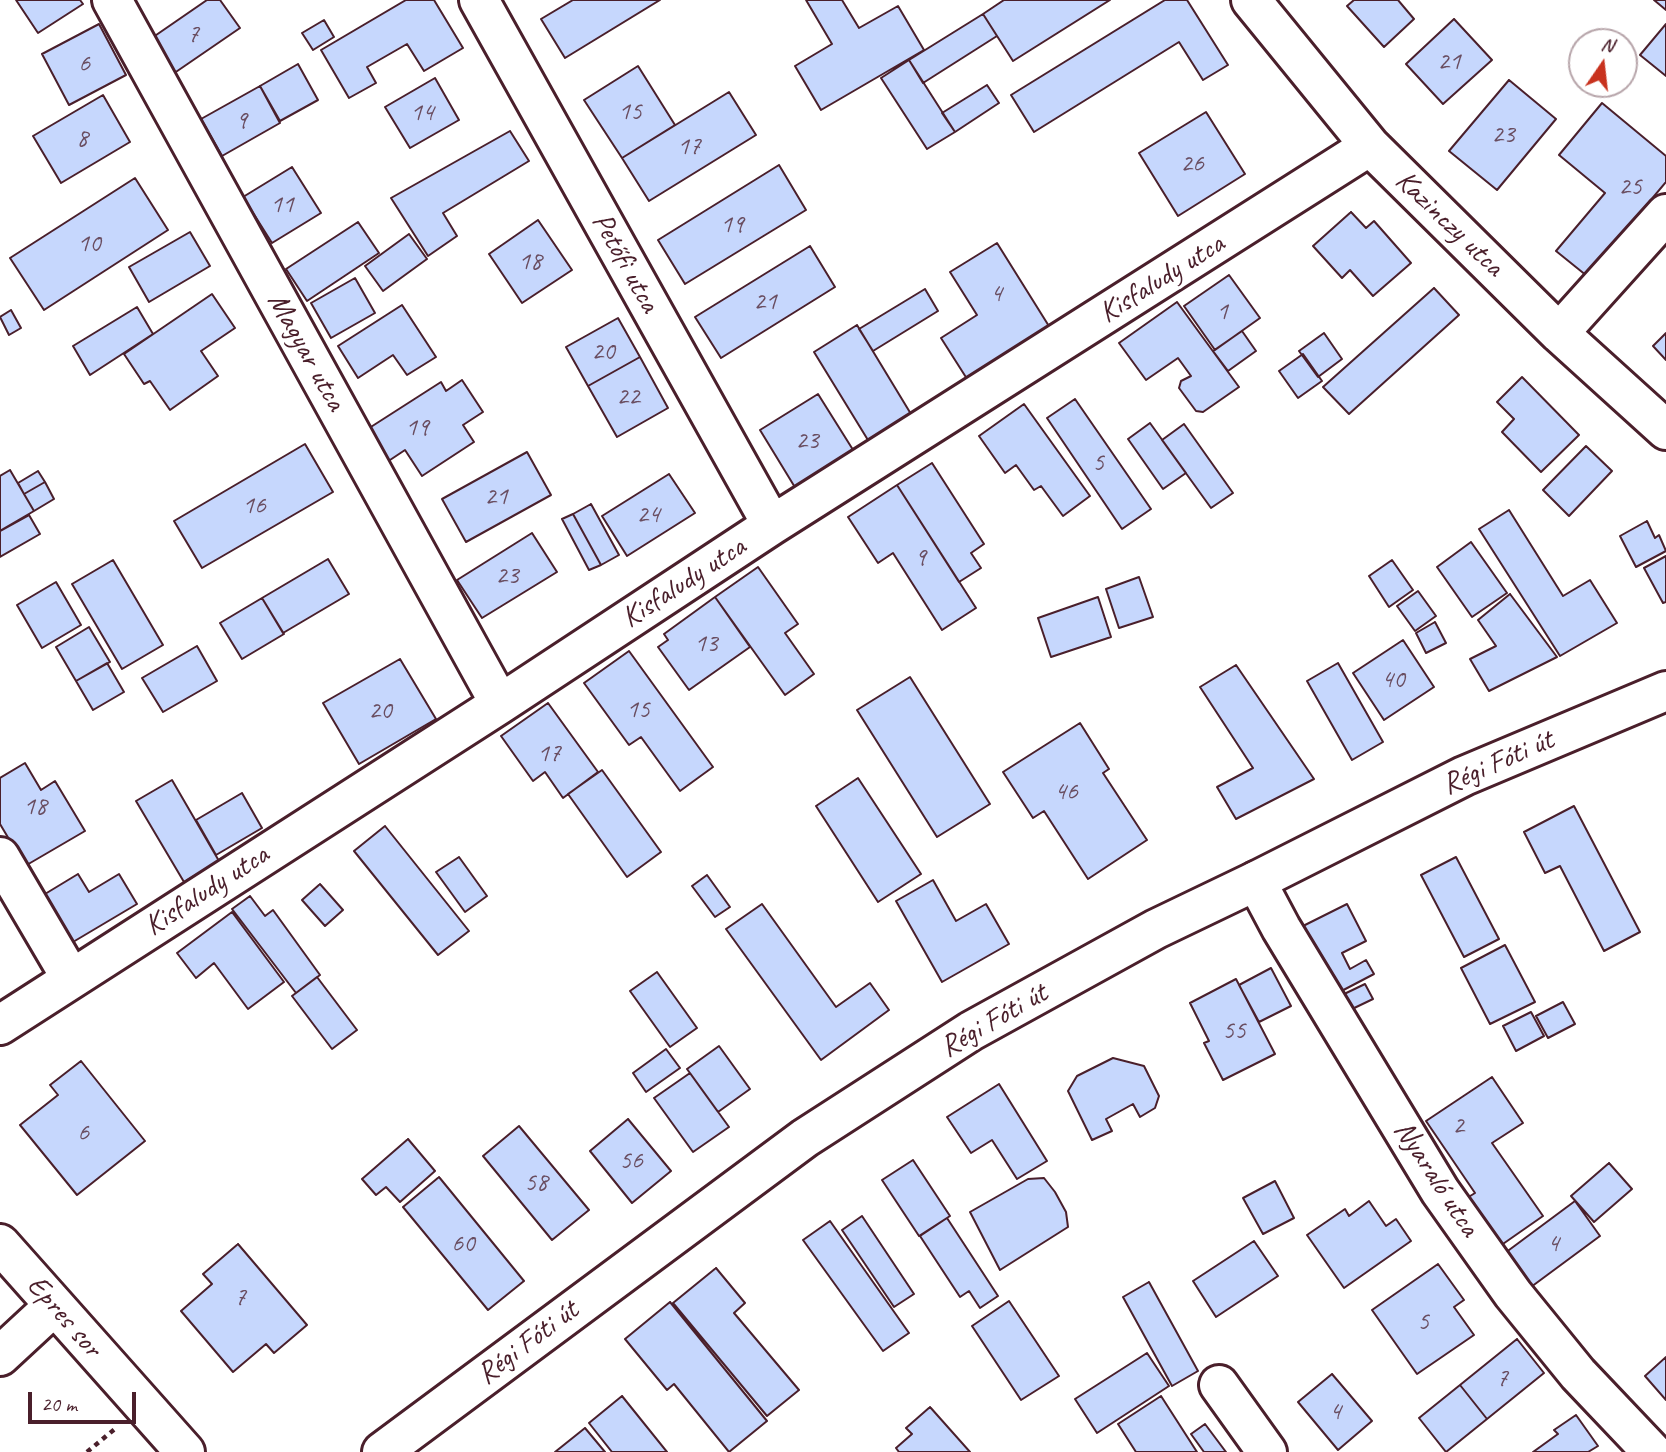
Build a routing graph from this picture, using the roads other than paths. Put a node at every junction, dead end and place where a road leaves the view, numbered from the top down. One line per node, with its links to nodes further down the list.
1 (112, 0): 10 (street, Magyar utca)
2 (479, 0): 8 (street, Petőfi utca)
3 (1251, 0): 4 (street, Kazinczy utca)
4 (1370, 146): 6 (street, Kazinczy utca); 8 (street, Kisfaludy utca)
5 (1666, 214): 6 (street)
6 (1559, 333): 7 (street, Kazinczy utca)
7 (1666, 430)
8 (772, 525): 10 (street, Kisfaludy utca)
9 (1666, 691): 12 (street, Régi Fóti út)
10 (500, 704): 13 (street, Kisfaludy utca)
11 (0, 857): 13 (street)
12 (1256, 881): 20 (street, Régi Fóti út); 22 (street, Nyaraló utca)
13 (71, 978): 14 (street, Kisfaludy utca)
14 (0, 1024)
15 (0, 1244): 16 (street, Epres sor)
16 (54, 1306): 17 (street); 19 (street, Epres sor)
17 (0, 1356)
18 (1219, 1385): 21 (street)
19 (185, 1452)
20 (382, 1452)
21 (1267, 1452)
22 (1652, 1452)

